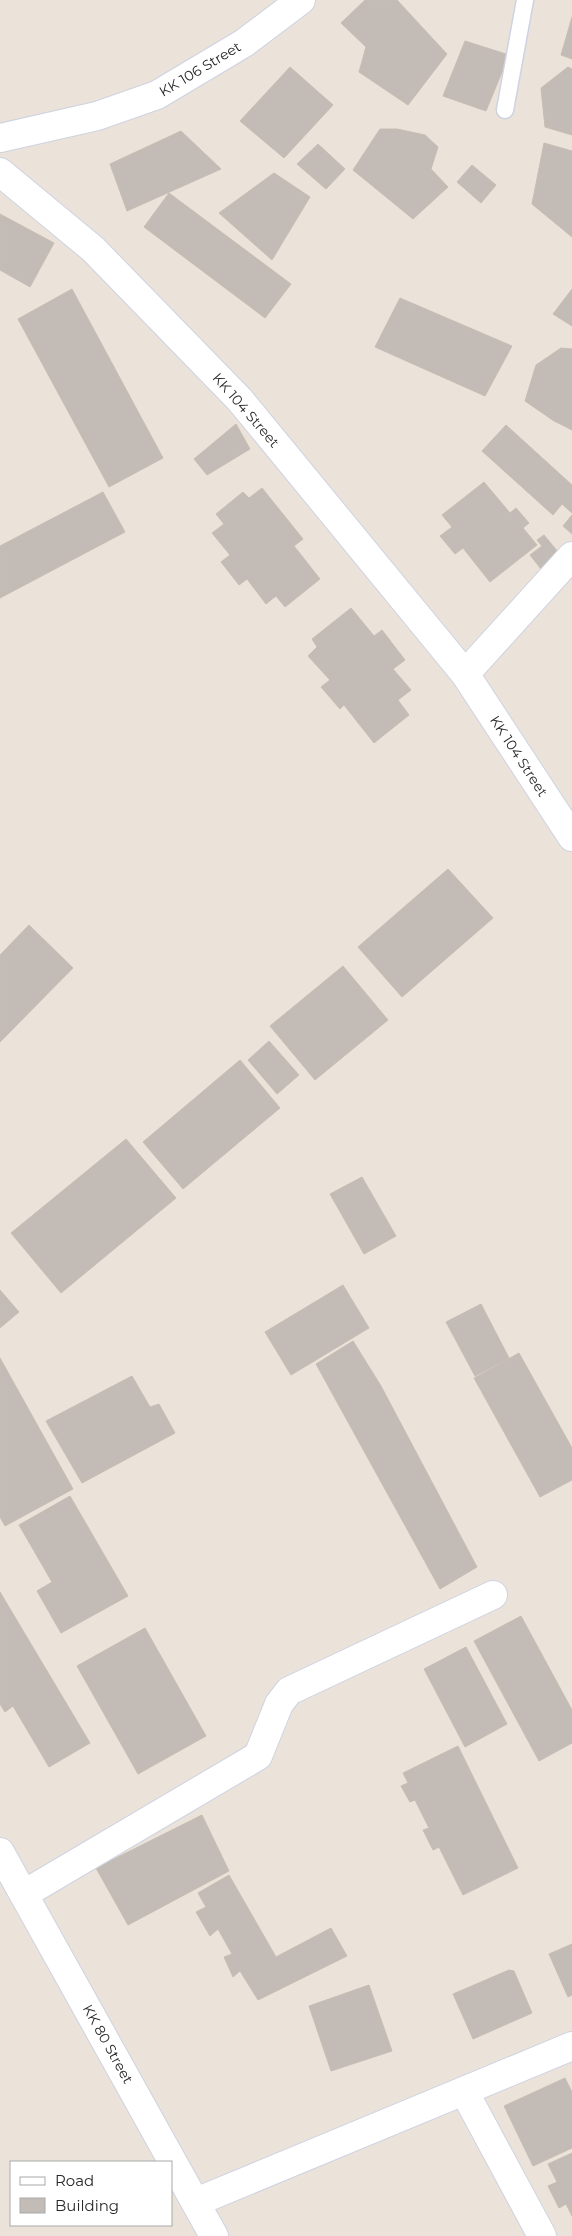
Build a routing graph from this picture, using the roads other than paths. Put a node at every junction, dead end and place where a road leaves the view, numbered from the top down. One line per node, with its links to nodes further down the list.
1 (301, 0): 4 (street, KK 106 Street)
2 (525, 0): 3 (lane)
3 (505, 110)
4 (0, 138)
5 (0, 172): 7 (street, KK 104 Street)
6 (572, 556): 7 (street)
7 (465, 674): 8 (street, KK 104 Street)
8 (572, 837)
9 (492, 1595): 11 (street)
10 (0, 1852): 11 (street, KK 80 Street)
11 (24, 1894): 14 (street, KK 80 Street)
12 (572, 2046): 13 (street)
13 (464, 2091): 14 (street); 16 (street)
14 (196, 2202): 15 (street, KK 80 Street)
15 (214, 2236)
16 (542, 2236)

